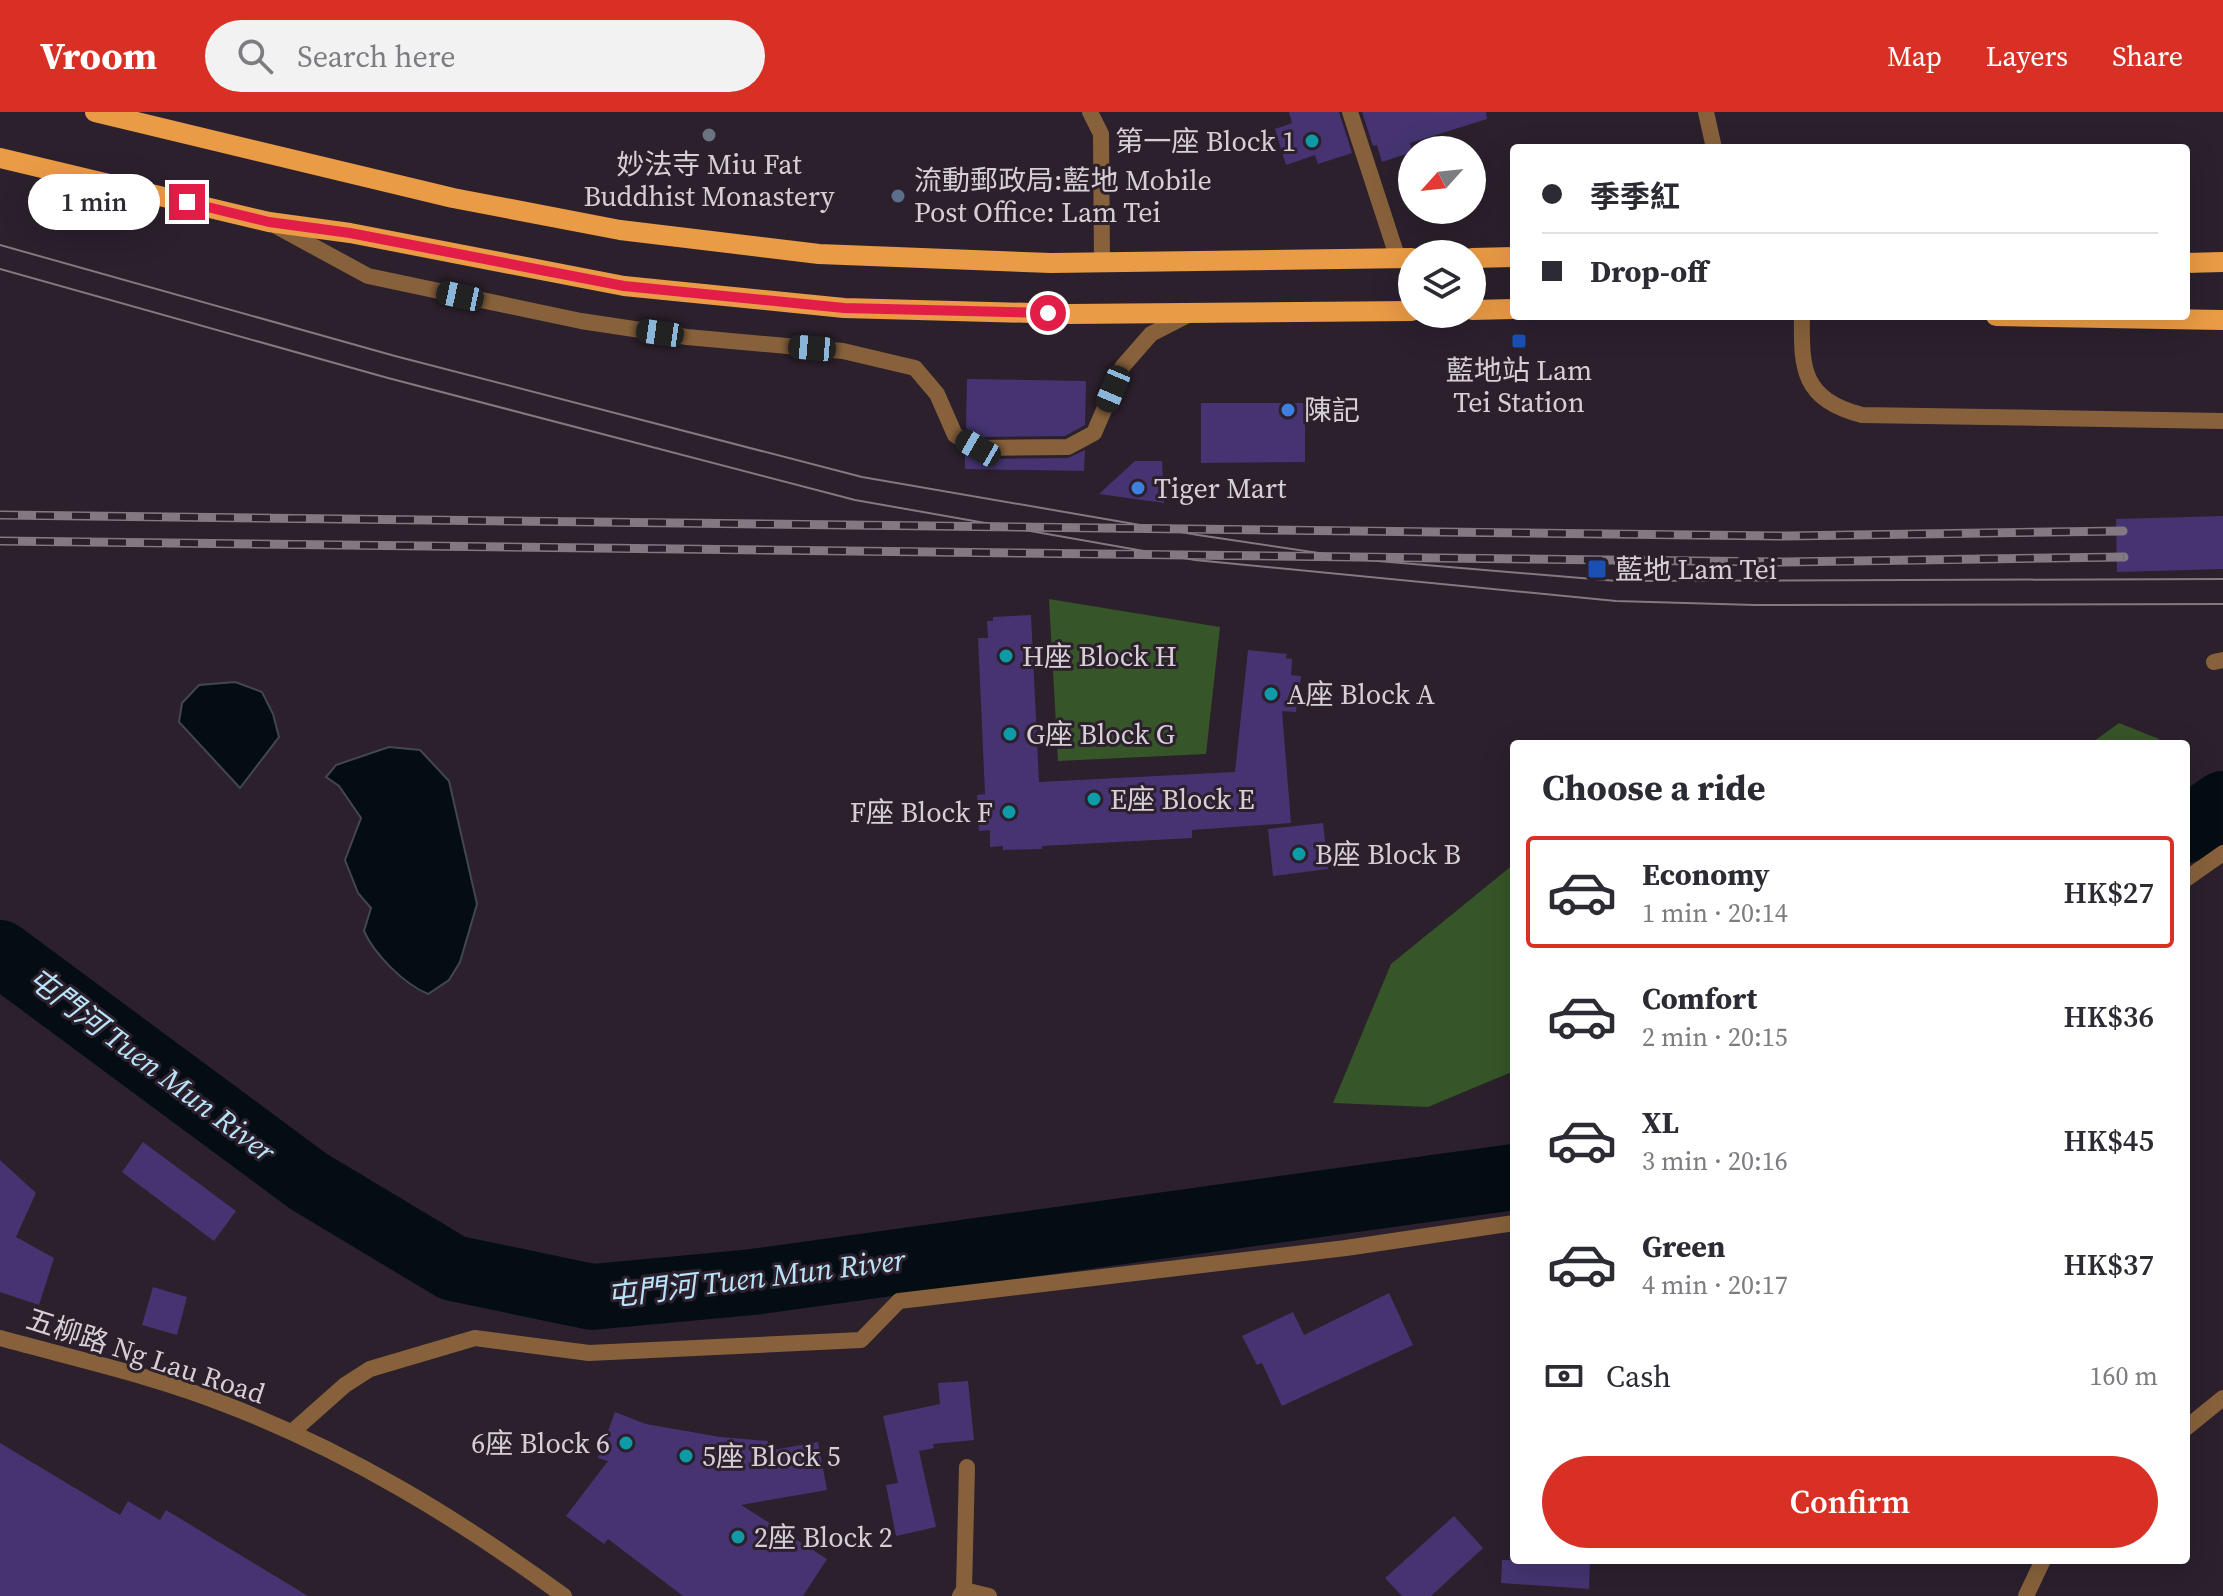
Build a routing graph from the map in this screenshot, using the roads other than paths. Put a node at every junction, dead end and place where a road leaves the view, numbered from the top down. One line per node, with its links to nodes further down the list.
1 (95, 112): 12 (main road)
2 (1090, 112): 12 (street)
3 (1350, 112): 8 (street)
4 (1706, 112): 5 (street)
5 (1713, 144)
6 (0, 158): 7 (main road)
7 (269, 222): 18 (main road); 18 (street)
8 (1398, 240)
9 (1510, 257): 11 (main road)
10 (1398, 258): 12 (main road)
11 (1486, 258)
12 (1102, 262)
13 (2223, 262): 14 (main road)
14 (2190, 263)
15 (1510, 309): 16 (main road)
16 (1486, 310)
17 (1398, 311): 18 (main road)
18 (1191, 314)
19 (2190, 319): 21 (main road)
20 (1802, 320): 22 (street)
21 (2223, 320)
22 (2223, 421)
23 (2223, 853): 24 (street)
24 (2190, 876)
25 (1510, 1224): 29 (street)
26 (0, 1338): 29 (street, 五柳路 Ng Lau Road)
27 (2223, 1398): 28 (street)
28 (2190, 1425)
29 (292, 1432): 33 (street, 五柳路 Ng Lau Road)
30 (967, 1467): 32 (street)
31 (2041, 1564): 35 (street)
32 (962, 1593): 34 (street)
33 (564, 1596)
34 (989, 1596)
35 (2026, 1596)

